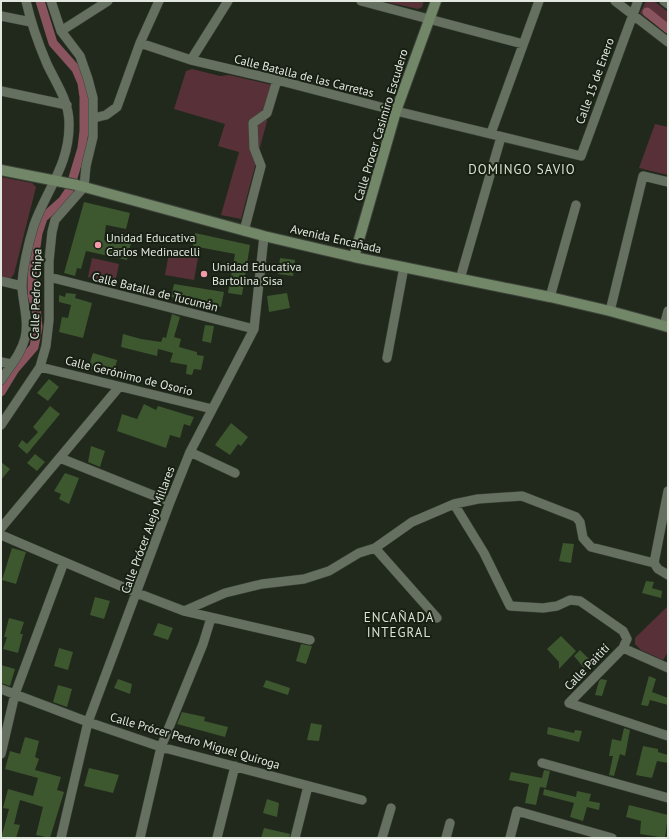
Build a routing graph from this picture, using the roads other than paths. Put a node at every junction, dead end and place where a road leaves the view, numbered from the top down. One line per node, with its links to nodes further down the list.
1 (26, 1): 18 (street)
2 (52, 1): 19 (street)
3 (108, 1): 19 (street)
4 (152, 1): 14 (street)
5 (159, 1): 14 (street)
6 (228, 1): 23 (street)
7 (361, 1): 17 (street)
8 (436, 1): 17 (main road, Calle Procer Casimiro Escudero)
9 (539, 1): 22 (street)
10 (615, 1): 15 (street)
11 (638, 1): 15 (street, Calle 15 de Enero)
12 (664, 1): 13 (street)
13 (668, 4)
14 (154, 11): 21 (street)
15 (633, 15): 20 (street); 31 (street, Calle 15 de Enero)
16 (1, 16): 18 (street)
17 (429, 19): 22 (street); 27 (main road, Calle Procer Casimiro Escudero)
18 (31, 22): 26 (street)
19 (61, 31): 28 (street)
20 (668, 42)
21 (140, 43): 23 (street, Calle Batalla de las Carretas); 28 (street)
22 (523, 44): 29 (street)
23 (191, 60): 24 (street, Calle Batalla de las Carretas)
24 (278, 80): 27 (street, Calle Batalla de las Carretas); 37 (street)
25 (1, 91): 26 (street)
26 (67, 105): 33 (street)
27 (396, 111): 29 (street, Calle Batalla de las Carretas); 39 (main road, Calle Procer Casimiro Escudero)
28 (94, 118): 35 (street)
29 (491, 134): 30 (street, Calle Batalla de las Carretas)
30 (501, 137): 31 (street, Calle Batalla de las Carretas); 42 (street)
31 (581, 156)
32 (1, 170): 33 (main road, Avenida Encañada)
33 (58, 181): 35 (main road, Avenida Encañada); 44 (street)
34 (668, 182): 46 (street)
35 (81, 186): 37 (main road, Avenida Encañada); 41 (street, Calle Pedro Chipa)
36 (576, 205): 45 (street)
37 (244, 231): 38 (main road, Avenida Encañada)
38 (264, 236): 39 (main road, Avenida Encañada); 49 (street, Calle Prócer Alejo Millares)
39 (354, 257): 40 (main road, Avenida Encañada)
40 (404, 268): 42 (main road, Avenida Encañada); 50 (street)
41 (49, 277): 49 (street, Calle Batalla de Tucumán); 53 (street, Calle Pedro Chipa)
42 (460, 279): 45 (main road, Avenida Encañada)
43 (1, 281): 44 (street)
44 (22, 286): 52 (street)
45 (550, 297): 46 (main road, Avenida Encañada)
46 (610, 311): 48 (main road, Avenida Encañada)
47 (668, 311): 48 (street)
48 (666, 326)
49 (254, 329): 56 (street, Calle Prócer Alejo Millares)
50 (387, 358)
51 (1, 362): 52 (street)
52 (11, 364): 54 (street)
53 (40, 367): 55 (street, Calle Gerónimo de Osorio); 57 (street, Calle Pedro Chipa)
54 (1, 380)
55 (119, 387): 56 (street, Calle Gerónimo de Osorio); 59 (street)
56 (212, 409): 58 (street, Calle Prócer Alejo Millares)
57 (1, 425)
58 (190, 452): 60 (street); 62 (street, Calle Prócer Alejo Millares)
59 (60, 458): 62 (street); 64 (street)
60 (235, 474)
61 (668, 491): 68 (street)
62 (170, 502): 70 (street, Calle Prócer Alejo Millares)
63 (454, 504): 66 (street); 68 (street); 75 (street)
64 (1, 528)
65 (1, 535): 67 (street)
66 (375, 548): 71 (street); 73 (street)
67 (64, 562): 70 (street); 78 (street)
68 (654, 563): 69 (street)
69 (668, 575)
70 (137, 593): 71 (street); 79 (street, Calle Prócer Alejo Millares)
71 (184, 611): 72 (street)
72 (211, 618): 74 (street); 81 (street)
73 (437, 618)
74 (310, 640)
75 (623, 648): 76 (street); 80 (street, Calle Paitití)
76 (668, 668)
77 (1, 689): 78 (street, Calle Prócer Pedro Miguel Quiroga)
78 (15, 694): 79 (street, Calle Prócer Pedro Miguel Quiroga); 82 (street)
79 (88, 722): 81 (street, Calle Prócer Pedro Miguel Quiroga); 90 (street, Calle Prócer Alejo Millares)
80 (668, 736)
81 (161, 747): 84 (street, Calle Prócer Pedro Miguel Quiroga); 91 (street)
82 (1, 754)
83 (542, 763): 86 (street)
84 (235, 766): 85 (street, Calle Prócer Pedro Miguel Quiroga); 92 (street)
85 (308, 786): 87 (street, Calle Prócer Pedro Miguel Quiroga); 93 (street)
86 (668, 798)
87 (362, 800)
88 (391, 808): 94 (street)
89 (450, 823): 95 (street)
90 (60, 838)
91 (140, 838)
92 (217, 838)
93 (294, 838)
94 (382, 838)
95 (446, 838)
96 (510, 838): 97 (street)
97 (612, 838)

